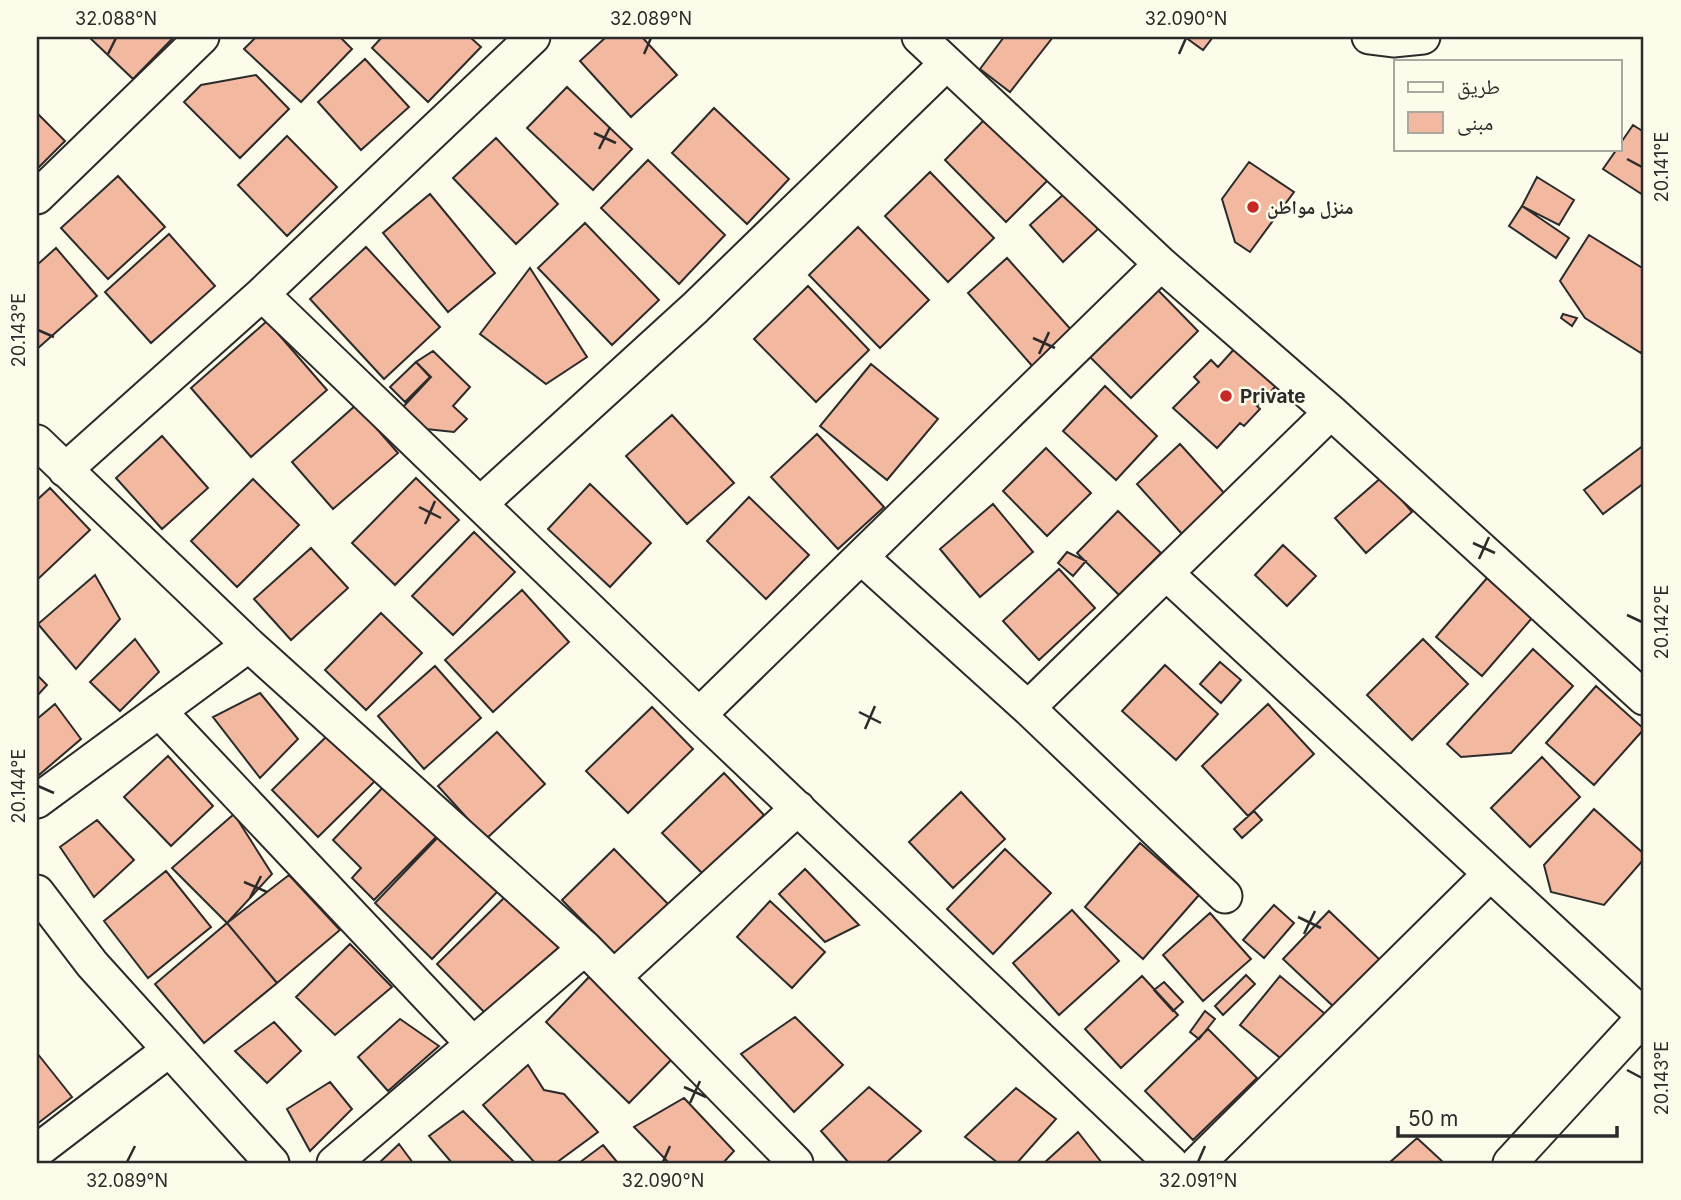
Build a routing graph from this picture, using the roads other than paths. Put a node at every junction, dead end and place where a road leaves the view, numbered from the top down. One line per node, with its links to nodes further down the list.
1 (202, 37): 7 (street)
2 (919, 37): 6 (street)
3 (1369, 37): 4 (street)
4 (1423, 37)
5 (514, 43): 9 (street)
6 (946, 64): 8 (street); 13 (street)
7 (37, 197)
8 (1161, 264): 10 (street); 14 (street)
9 (262, 294): 12 (street); 13 (street)
10 (1331, 412): 15 (street); 17 (street)
11 (37, 442): 12 (street)
12 (65, 470): 16 (street)
13 (480, 504): 20 (street)
14 (861, 556): 18 (street); 20 (street)
15 (1167, 574): 18 (street); 23 (street)
16 (248, 645): 19 (street); 26 (street)
17 (1644, 698)
18 (1028, 708): 25 (street)
19 (159, 711): 21 (street); 29 (street)
20 (699, 715): 22 (street)
21 (37, 801)
22 (798, 808): 27 (street); 35 (street)
23 (1489, 875): 28 (street); 36 (street)
24 (37, 892): 30 (street)
25 (1225, 896)
26 (585, 948): 27 (street); 29 (street)
27 (614, 978): 32 (street)
28 (1644, 1016): 37 (street)
29 (473, 1044): 34 (street)
30 (169, 1050): 31 (street); 33 (street)
31 (37, 1151)
32 (784, 1159)
33 (272, 1163)
34 (334, 1163)
35 (1171, 1163)
36 (1198, 1163)
37 (1510, 1163)

